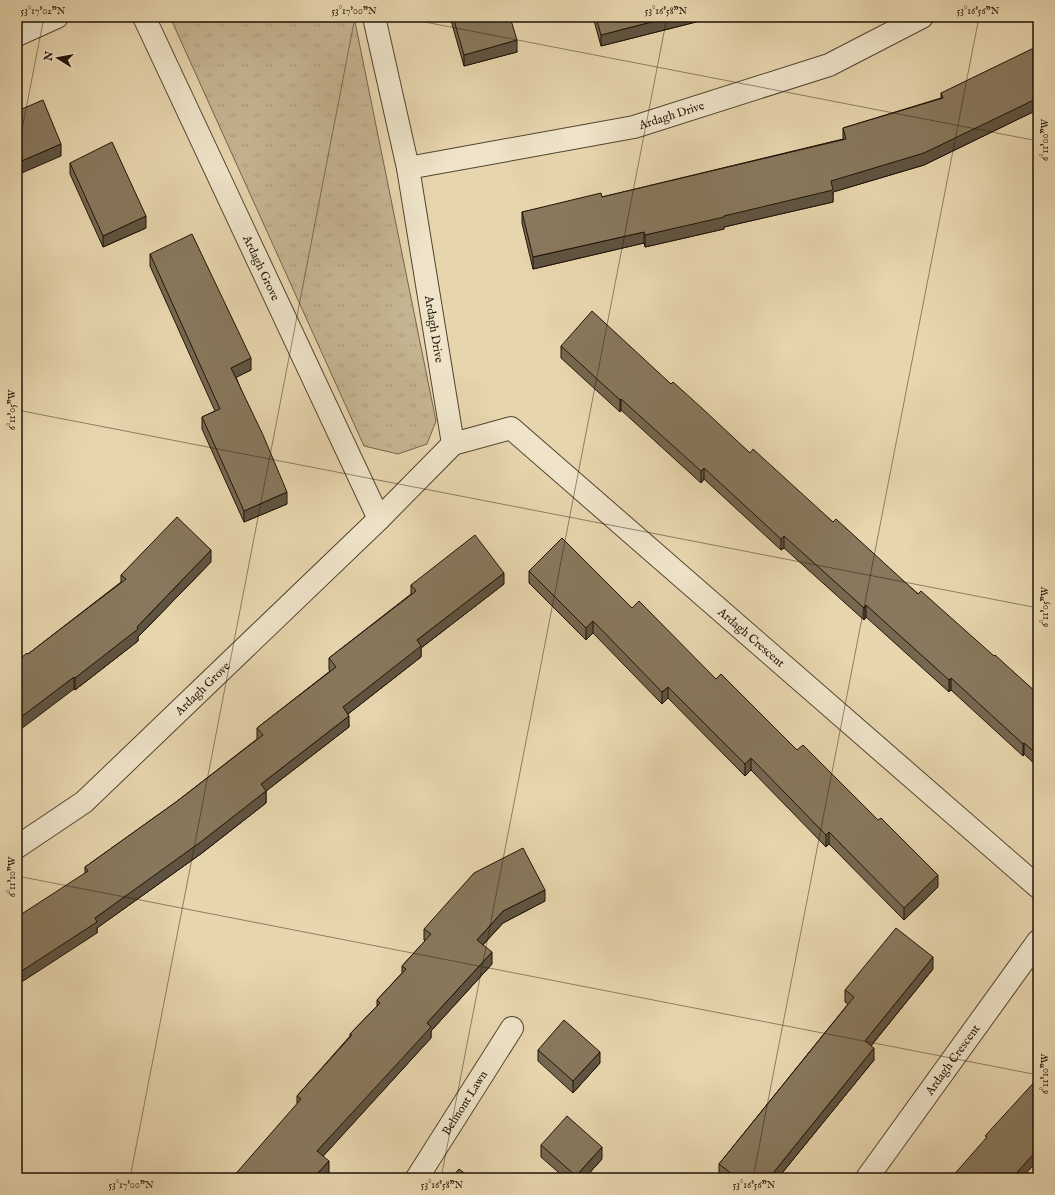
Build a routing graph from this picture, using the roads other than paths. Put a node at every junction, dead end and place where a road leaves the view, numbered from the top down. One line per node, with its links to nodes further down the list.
1 (57, 17): 5 (street)
2 (144, 17): 8 (street, Ardagh Grove)
3 (374, 17): 6 (street, Ardagh Drive)
4 (922, 17): 6 (street, Ardagh Drive)
5 (17, 35)
6 (408, 168): 7 (street, Ardagh Drive)
7 (453, 444): 8 (street, Ardagh Grove); 10 (street, Ardagh Crescent)
8 (379, 519): 9 (street, Ardagh Grove)
9 (17, 847)
10 (1038, 887)
11 (1038, 941): 14 (street, Ardagh Crescent)
12 (512, 1028): 13 (street, Belmont Lawn)
13 (417, 1178)
14 (867, 1178)

